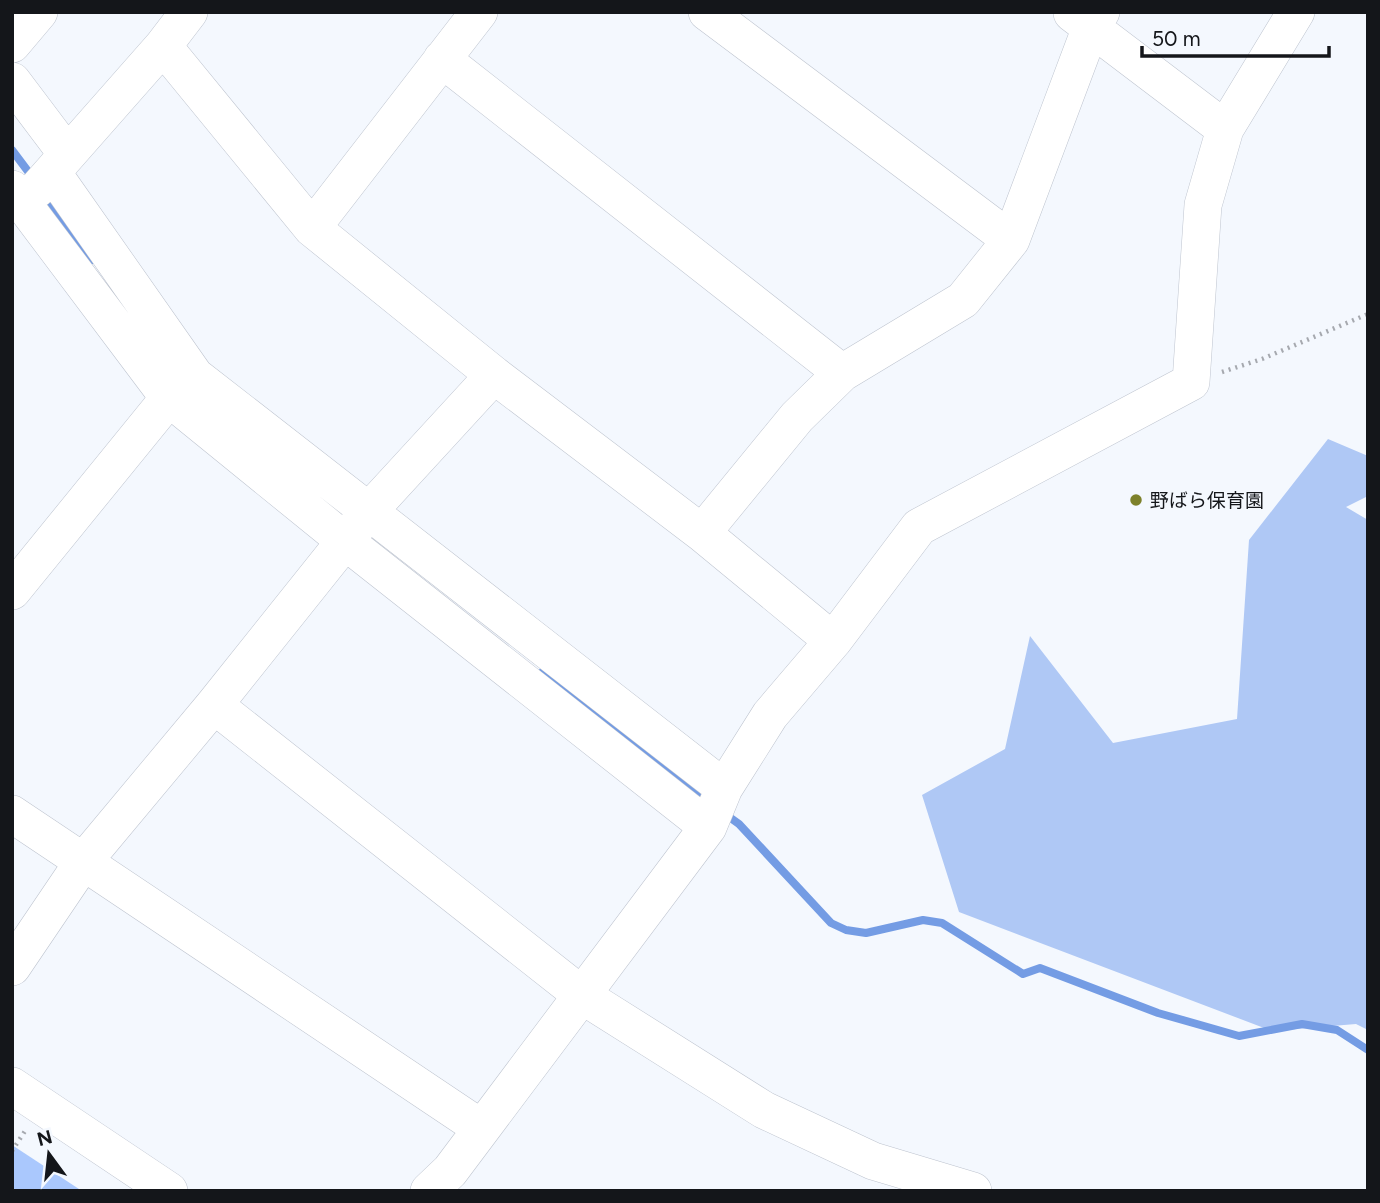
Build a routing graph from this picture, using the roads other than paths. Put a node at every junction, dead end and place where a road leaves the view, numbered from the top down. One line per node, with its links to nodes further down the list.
1 (39, 12): 7 (street)
2 (189, 12): 8 (street)
3 (479, 12): 9 (street)
4 (708, 12): 15 (street)
5 (1296, 12): 11 (street)
6 (1088, 17): 11 (street); 15 (street)
7 (12, 44)
8 (163, 46): 12 (street); 14 (street)
9 (442, 59): 14 (street); 16 (street)
10 (12, 81): 12 (street)
11 (1224, 129): 23 (street)
12 (60, 163): 13 (street); 19 (street)
13 (16, 204): 18 (street)
14 (312, 228): 17 (street)
15 (1011, 240): 16 (street)
16 (842, 373): 20 (street)
17 (494, 375): 19 (street); 20 (street)
18 (169, 398): 21 (street); 22 (street)
19 (369, 511): 21 (street); 25 (street)
20 (702, 533): 23 (street)
21 (345, 541): 24 (street); 27 (street)
22 (12, 591)
23 (833, 641): 25 (street)
24 (214, 705): 28 (street); 30 (street)
25 (724, 788): 27 (street)
26 (12, 814): 28 (street)
27 (708, 827): 30 (street)
28 (83, 862): 29 (street); 32 (street)
29 (12, 967)
30 (583, 996): 32 (street); 34 (street)
31 (12, 1086): 36 (street)
32 (481, 1128): 37 (street)
33 (18, 1130): 35 (street)
34 (869, 1176): 38 (street)
35 (129, 1191)
36 (169, 1191)
37 (429, 1191)
38 (973, 1191)

